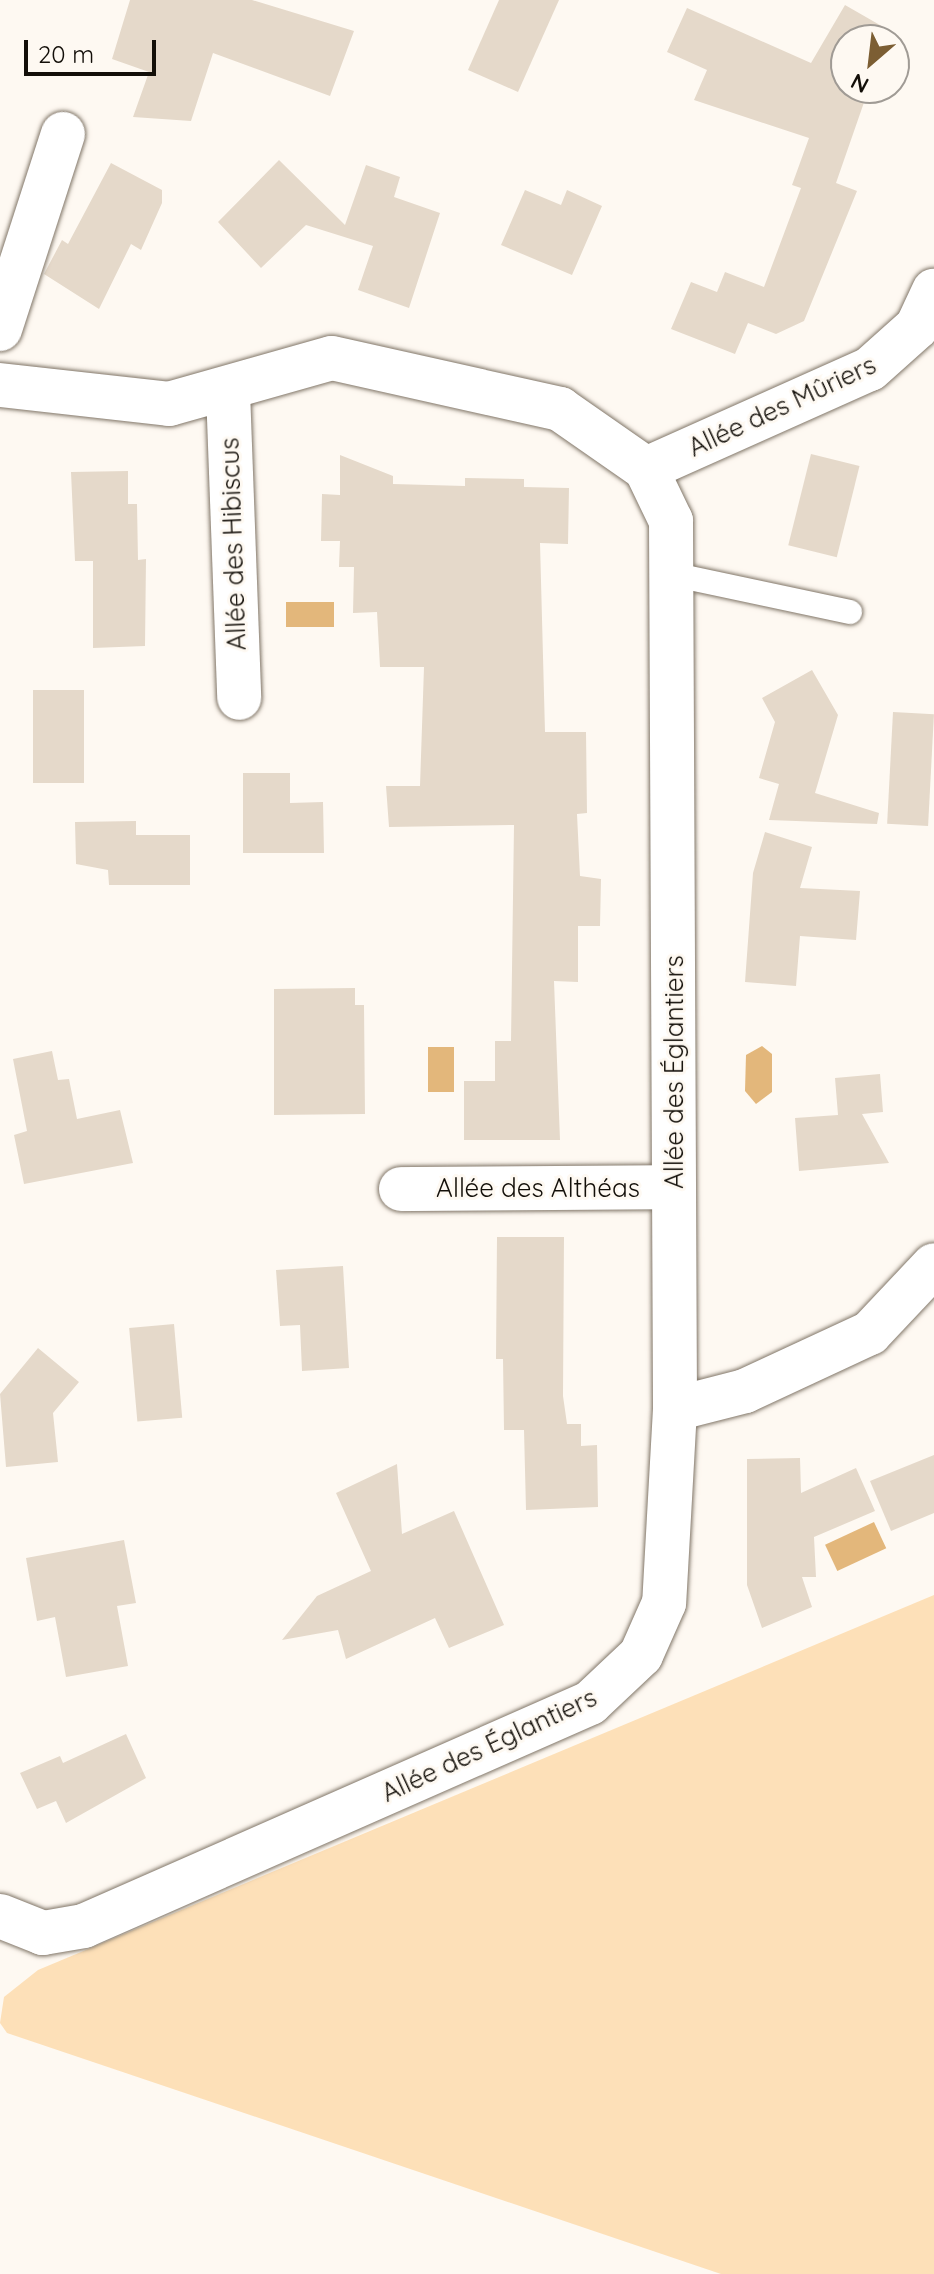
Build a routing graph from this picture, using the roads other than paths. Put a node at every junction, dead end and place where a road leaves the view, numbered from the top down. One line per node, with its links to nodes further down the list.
1 (63, 134): 3 (street)
2 (934, 291): 6 (street, Allée des Mûriers)
3 (0, 329)
4 (0, 385): 5 (street, Allée des Églantiers)
5 (228, 391): 6 (street, Allée des Églantiers); 9 (street, Allée des Hibiscus)
6 (646, 469): 7 (street, Allée des Églantiers)
7 (671, 574): 8 (lane); 10 (street, Allée des Églantiers)
8 (850, 612)
9 (239, 698)
10 (674, 1187): 11 (street, Allée des Althéas); 13 (street, Allée des Églantiers)
11 (401, 1189)
12 (934, 1265): 13 (street)
13 (675, 1409): 14 (street, Allée des Églantiers)
14 (6, 1920)

